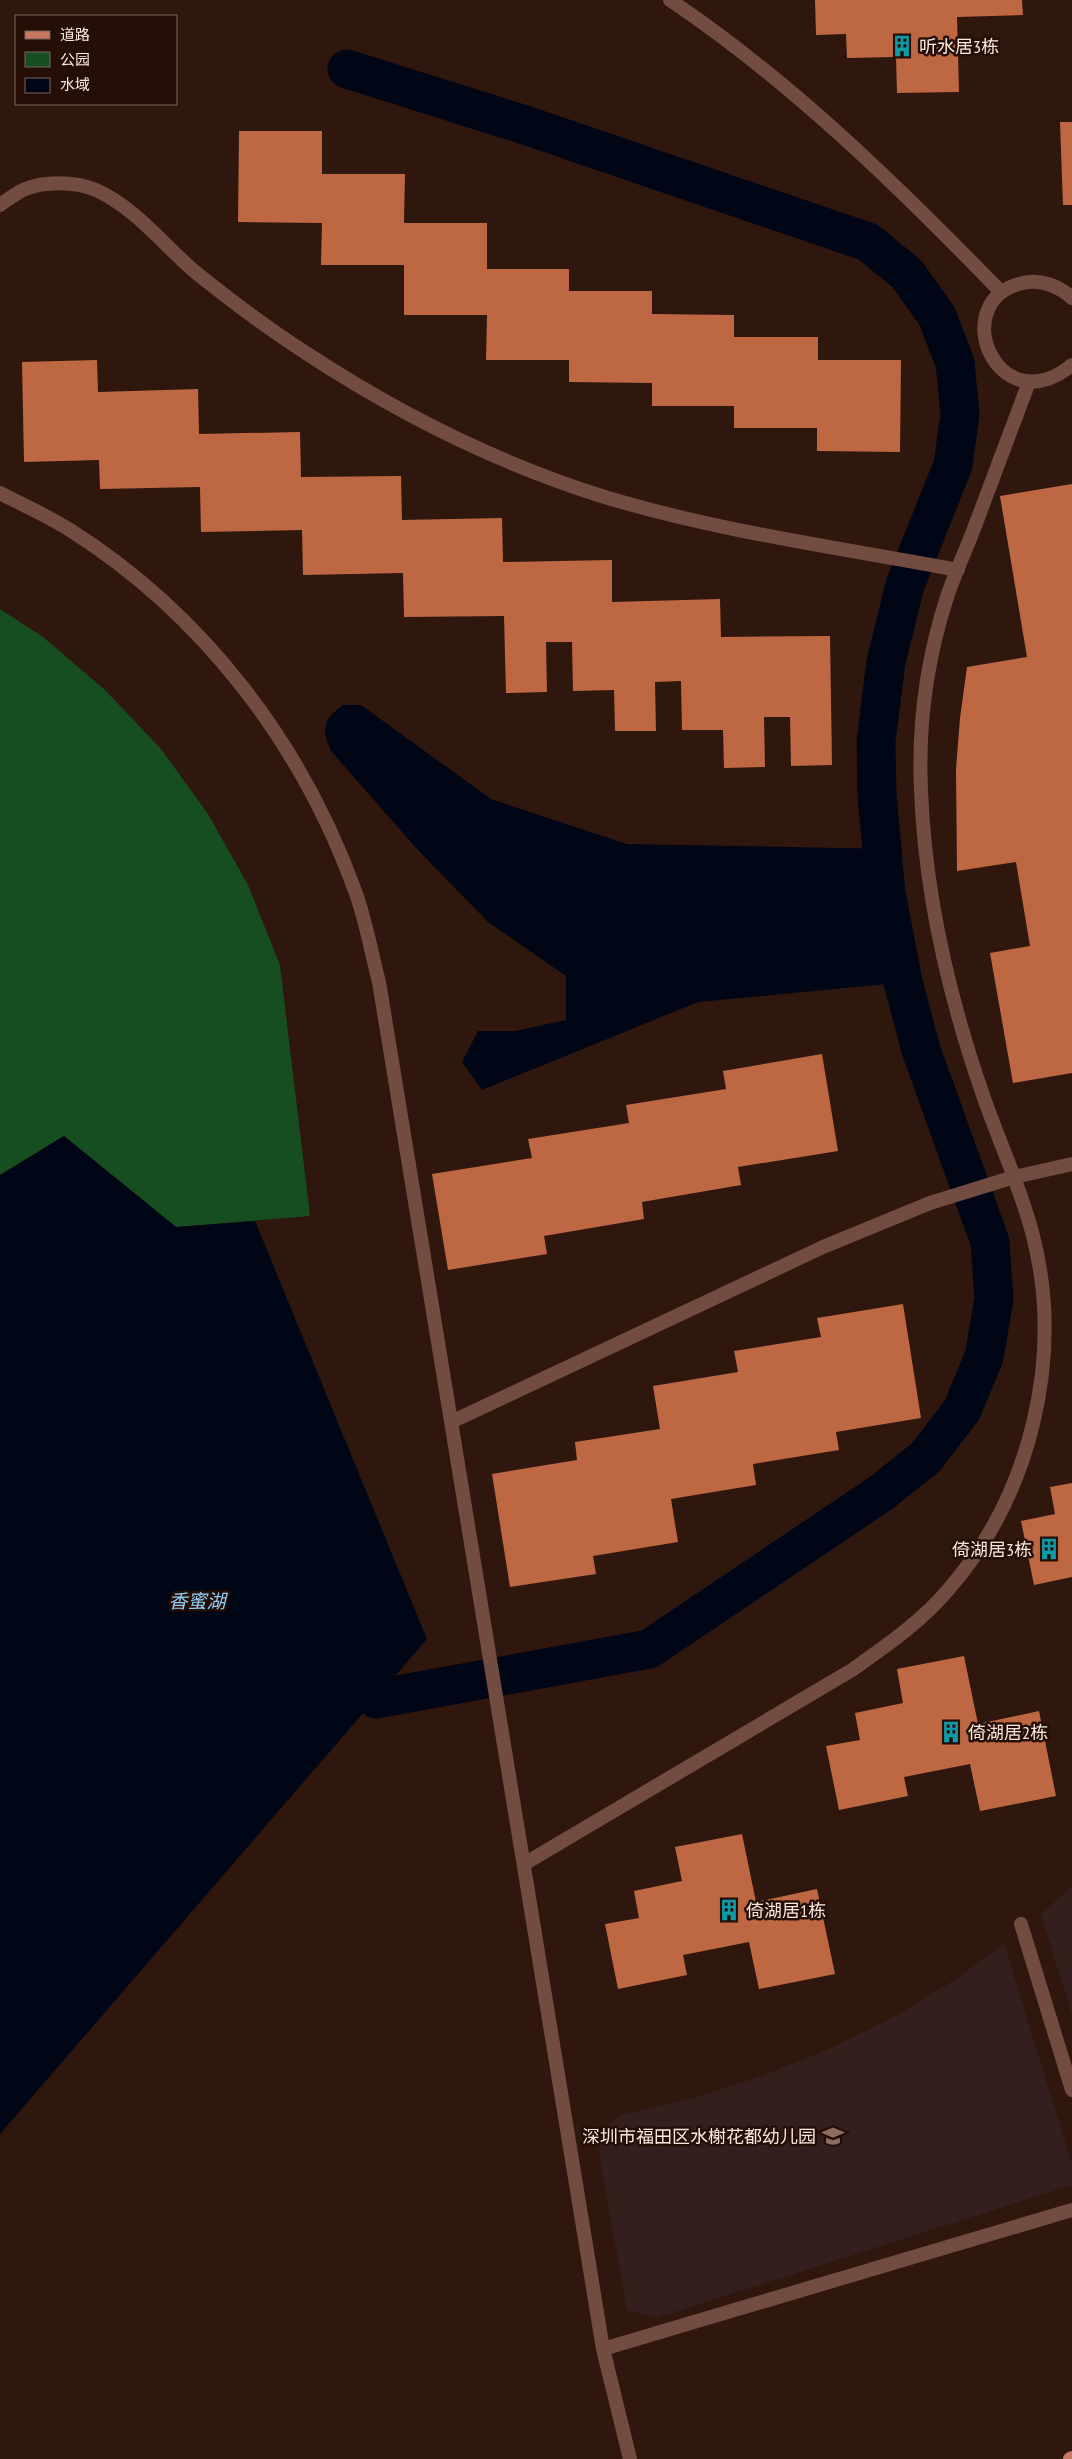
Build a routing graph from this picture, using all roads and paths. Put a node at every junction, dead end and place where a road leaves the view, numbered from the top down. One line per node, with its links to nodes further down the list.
1 (670, 0): 3 (lane)
2 (0, 205): 8 (lane)
3 (1001, 292): 4 (lane); 6 (lane)
4 (1072, 297)
5 (1072, 365): 6 (lane)
6 (1029, 382): 8 (lane)
7 (0, 493): 11 (lane)
8 (958, 570): 10 (lane)
9 (1072, 1164): 10 (lane)
10 (1014, 1177): 11 (lane); 12 (lane)
11 (451, 1422): 12 (lane)
12 (524, 1864): 16 (lane)
13 (1021, 1924): 14 (lane)
14 (1072, 2090)
15 (1072, 2210): 16 (lane)
16 (603, 2349): 17 (lane)
17 (630, 2459)

